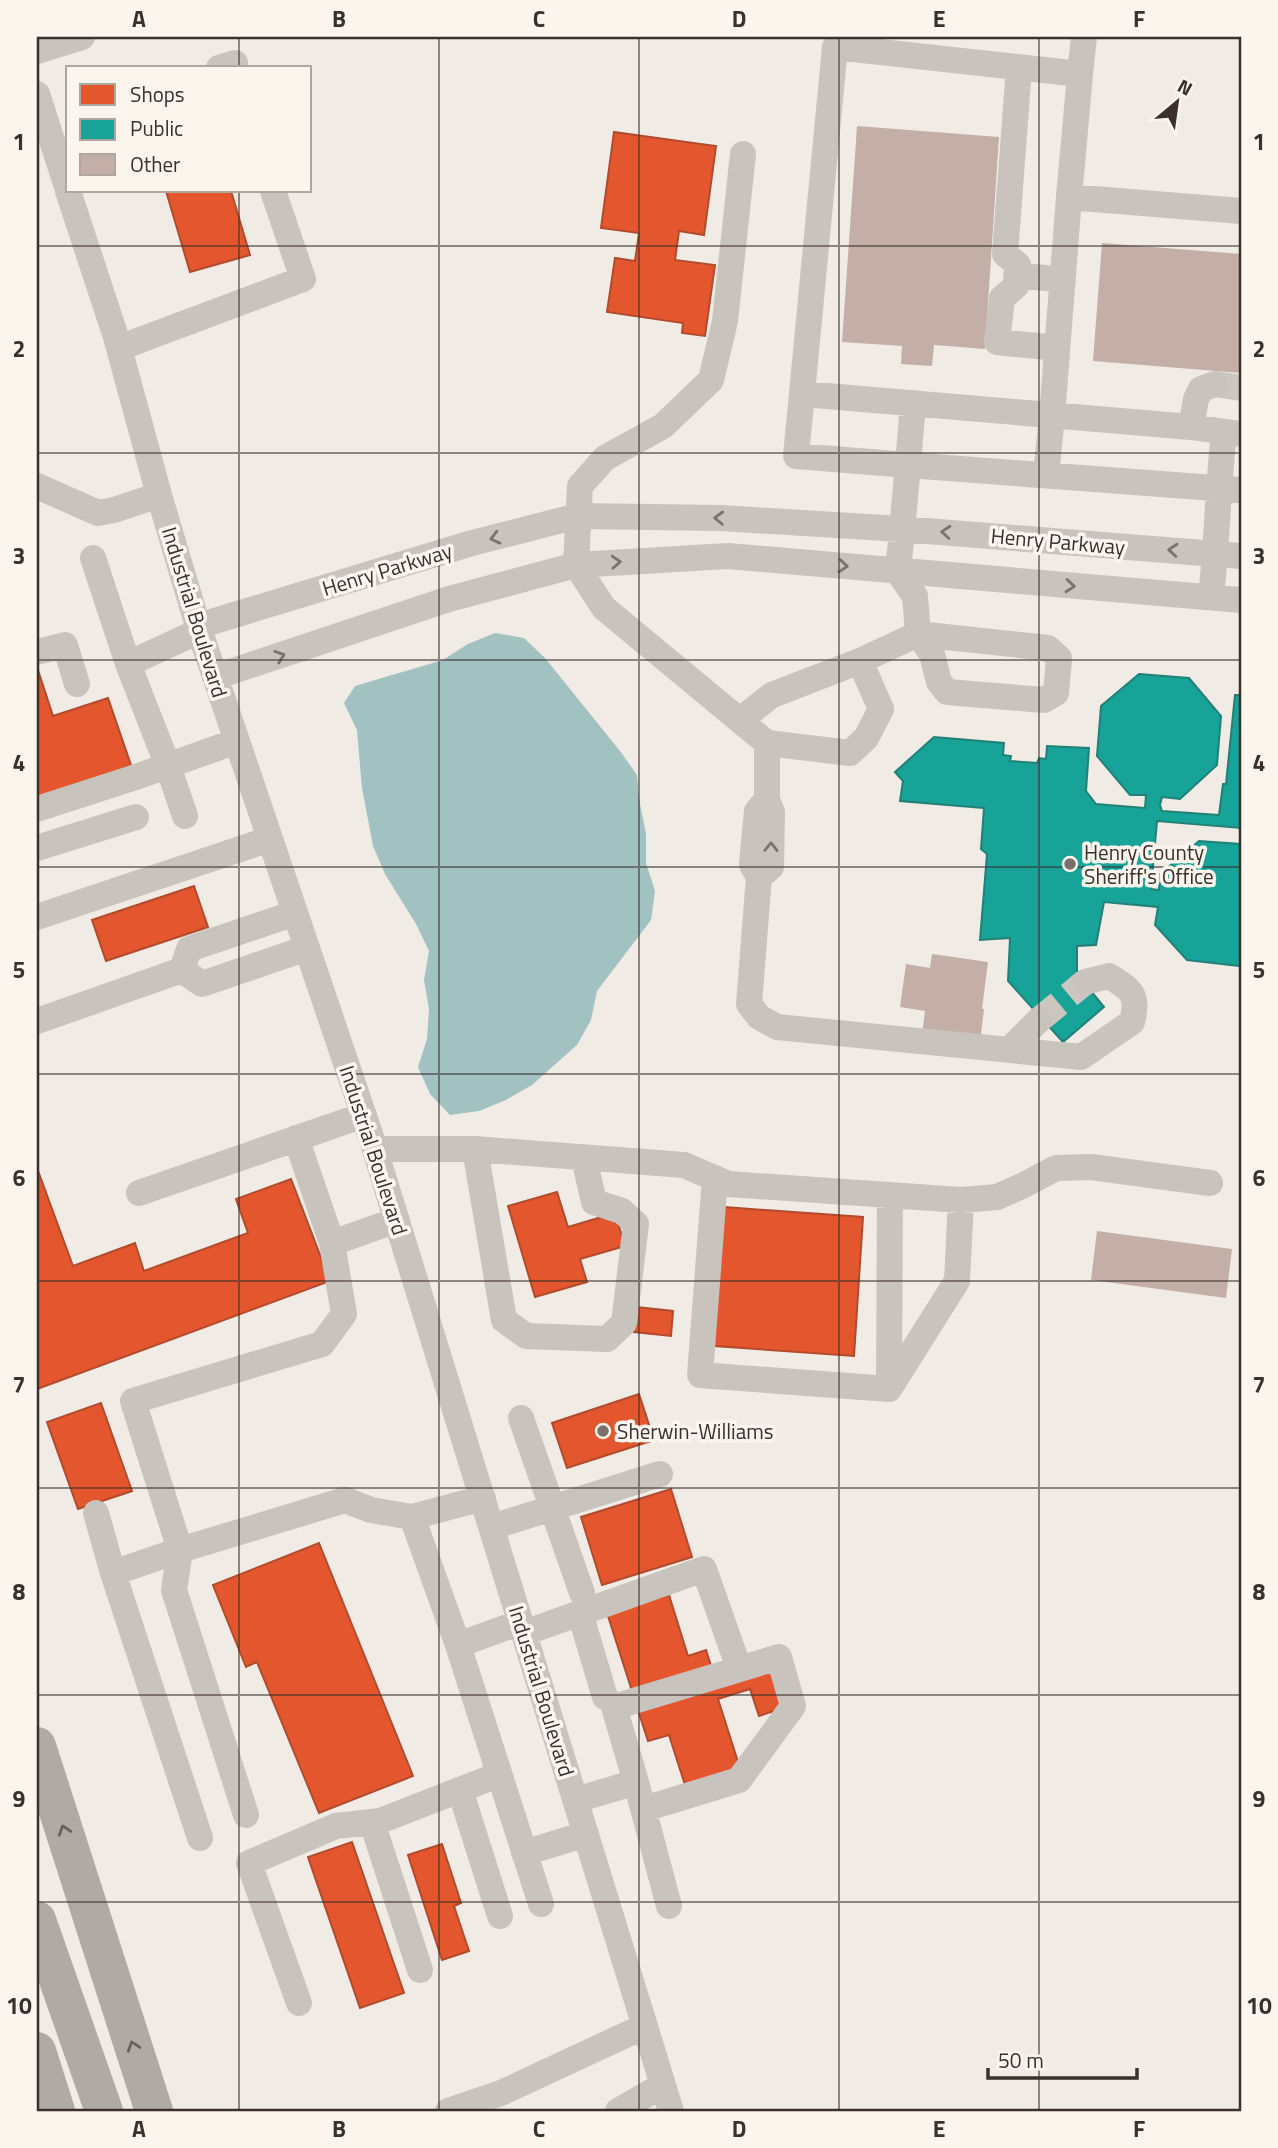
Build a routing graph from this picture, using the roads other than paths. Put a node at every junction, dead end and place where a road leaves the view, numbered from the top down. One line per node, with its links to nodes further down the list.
1 (82, 37): 3 (street)
2 (1084, 37): 5 (street)
3 (37, 51)
4 (1019, 68): 5 (street); 14 (street); 19 (street)
5 (1080, 74): 12 (street)
6 (37, 94): 7 (street, Industrial Boulevard)
7 (58, 122): 9 (street, Industrial Boulevard)
8 (743, 154): 29 (street)
9 (66, 176)
10 (69, 192): 16 (street, Industrial Boulevard)
11 (272, 192): 16 (street)
12 (1069, 197): 13 (street); 15 (street)
13 (1241, 211)
14 (1017, 275): 15 (street); 17 (street)
15 (1063, 280): 17 (street)
16 (119, 348): 28 (street, Industrial Boulevard)
17 (1057, 348): 21 (street)
18 (1215, 384): 22 (street)
19 (803, 394): 20 (street); 24 (street)
20 (913, 403): 21 (street); 24 (street)
21 (1052, 416): 22 (street); 25 (street)
22 (1191, 428): 23 (street)
23 (1233, 433): 27 (street)
24 (908, 465): 25 (street); 30 (street)
25 (1046, 475): 27 (street)
26 (37, 486): 28 (street)
27 (1230, 489): 31 (street)
28 (159, 495): 37 (street, Industrial Boulevard)
29 (578, 516): 30 (street, Henry Parkway, one-way to 29); 33 (street); 37 (street, Henry Parkway, one-way to 37)
30 (901, 529): 31 (street, Henry Parkway, one-way to 30); 34 (street)
31 (1228, 555): 35 (street)
32 (93, 558): 41 (street)
33 (576, 565): 34 (street, Henry Parkway, one-way to 34); 42 (street, Henry Parkway, one-way to 33); 44 (street)
34 (898, 572): 35 (street, Henry Parkway, one-way to 35); 38 (street)
35 (1211, 597): 36 (street, Henry Parkway)
36 (1241, 600)
37 (199, 628): 41 (street, Henry Parkway); 42 (street, Industrial Boulevard)
38 (918, 634): 38 (street); 40 (street)
39 (37, 652): 43 (street)
40 (860, 660): 44 (street); 46 (street)
41 (128, 664): 47 (street)
42 (215, 677): 45 (street, Industrial Boulevard)
43 (77, 684)
44 (740, 720): 46 (street)
45 (237, 741): 47 (street); 51 (street, Industrial Boulevard)
46 (767, 743): 62 (street)
47 (168, 766): 48 (street); 49 (street)
48 (37, 809)
49 (186, 816)
50 (136, 817): 52 (street)
51 (270, 839): 53 (street, Industrial Boulevard); 54 (street)
52 (37, 848)
53 (295, 913): 55 (street); 56 (street, Industrial Boulevard)
54 (37, 917)
55 (234, 934): 57 (street); 58 (street)
56 (307, 948): 57 (street); 63 (street, Industrial Boulevard)
57 (246, 968): 58 (street)
58 (182, 970): 61 (street)
59 (1085, 982): 62 (street)
60 (1039, 1020): 62 (street)
61 (37, 1021)
62 (1009, 1050)
63 (364, 1115): 64 (street); 65 (street, Industrial Boulevard)
64 (296, 1138): 70 (street); 74 (street)
65 (375, 1149): 66 (street); 73 (street, Industrial Boulevard)
66 (475, 1149): 67 (street); 67 (street)
67 (584, 1158): 68 (street)
68 (715, 1178): 71 (street); 75 (street)
69 (1209, 1183): 72 (street)
70 (139, 1192)
71 (890, 1195): 72 (street); 75 (street)
72 (961, 1200): 75 (street)
73 (394, 1213): 74 (street); 78 (street, Industrial Boulevard)
74 (330, 1237): 83 (street)
75 (889, 1389)
76 (522, 1418): 79 (street)
77 (660, 1474): 79 (street)
78 (482, 1498): 81 (street); 82 (street, Industrial Boulevard)
79 (552, 1508): 82 (street); 85 (street)
80 (96, 1513): 84 (street)
81 (412, 1517): 83 (street); 87 (street)
82 (492, 1527): 86 (street, Industrial Boulevard)
83 (180, 1550): 84 (street); 96 (street)
84 (113, 1573): 99 (street)
85 (581, 1603): 86 (street); 88 (street); 89 (street)
86 (522, 1627): 87 (street); 94 (street, Industrial Boulevard)
87 (458, 1646): 91 (street)
88 (735, 1657)
89 (605, 1697)
90 (37, 1746): 113 (highway, one-way to 90)
91 (498, 1774): 93 (street); 100 (street)
92 (636, 1782): 94 (street); 95 (street); 95 (street)
93 (460, 1790): 97 (street); 103 (street)
94 (576, 1800): 98 (street, Industrial Boulevard)
95 (644, 1809): 102 (street)
96 (246, 1815)
97 (372, 1822): 105 (street); 106 (street)
98 (586, 1834): 100 (street); 107 (street, Industrial Boulevard)
99 (200, 1838)
100 (524, 1853): 101 (street)
101 (541, 1904)
102 (669, 1906)
103 (500, 1916)
104 (37, 1921): 111 (highway); 112 (highway)
105 (420, 1970)
106 (299, 2003)
107 (645, 2026): 109 (street, Industrial Boulevard); 114 (street)
108 (37, 2051): 110 (highway)
109 (663, 2085): 115 (street); 116 (street, Industrial Boulevard)
110 (56, 2111)
111 (96, 2111)
112 (104, 2111)
113 (154, 2111)
114 (448, 2111)
115 (618, 2111)
116 (671, 2111)

